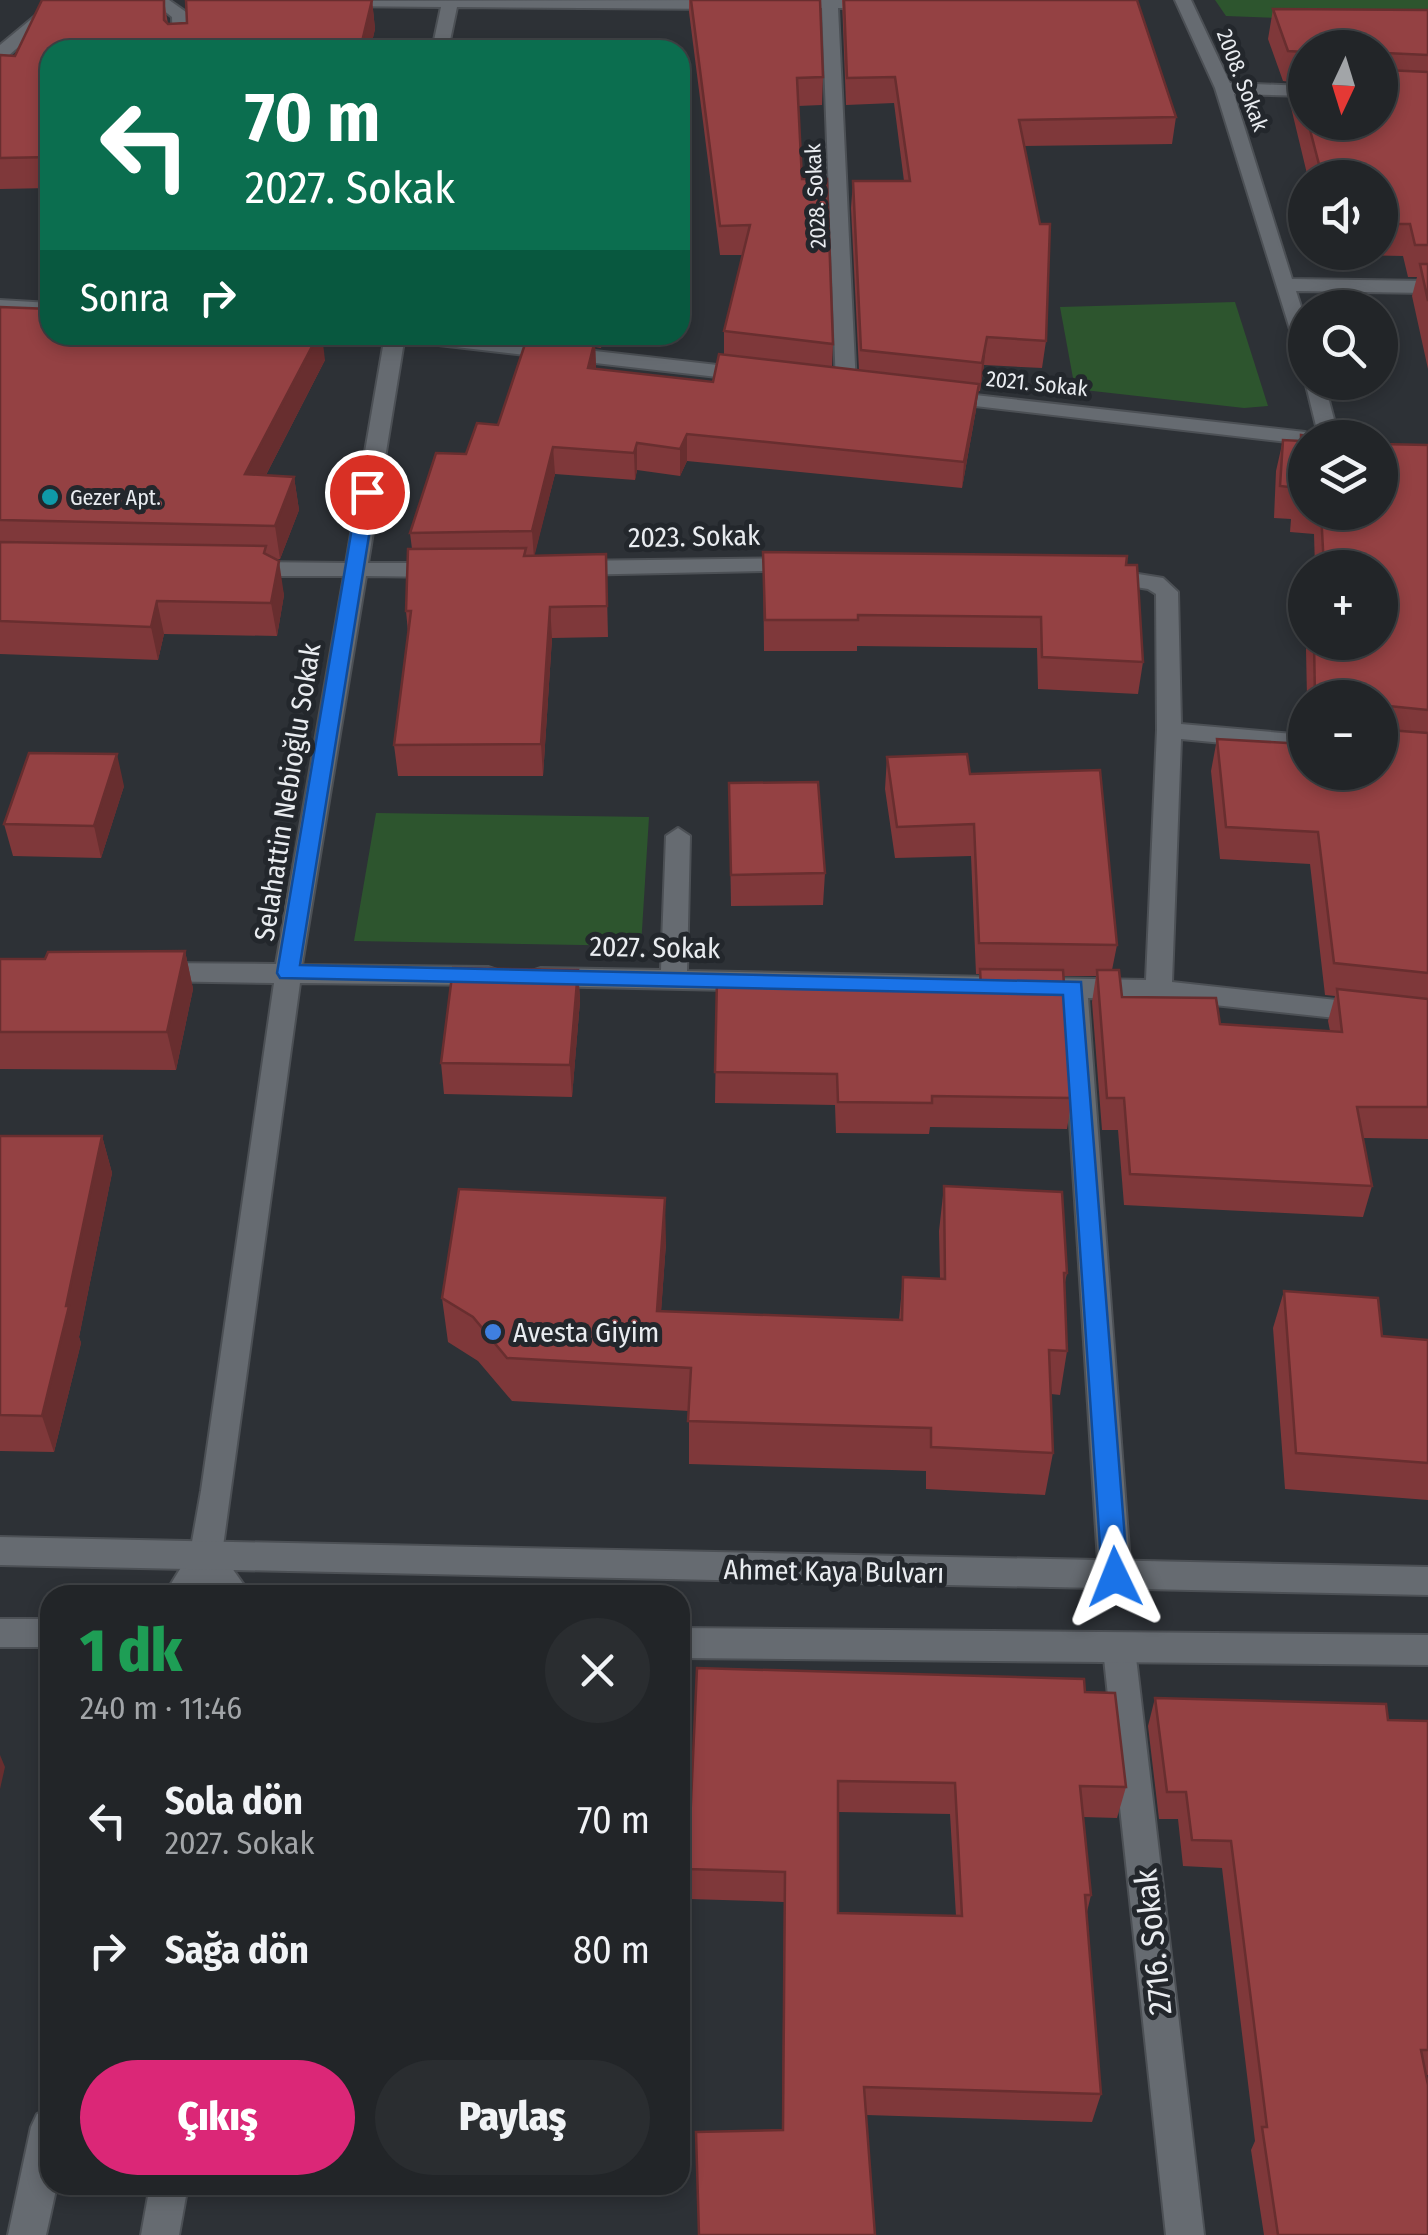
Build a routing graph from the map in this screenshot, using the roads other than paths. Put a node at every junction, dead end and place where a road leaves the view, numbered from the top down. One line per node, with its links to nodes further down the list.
1 (106, 0): 12 (street)
2 (158, 0): 10 (street)
3 (1183, 0): 13 (street, 2008. Sokak)
4 (313, 1): 5 (street)
5 (448, 1): 7 (street); 11 (street)
6 (904, 2): 9 (street)
7 (753, 4)
8 (772, 4): 9 (street)
9 (830, 4): 23 (street, 2028. Sokak)
10 (181, 40)
11 (442, 40)
12 (1, 53)
13 (1224, 88): 14 (street); 15 (street, 2008. Sokak)
14 (1288, 90)
15 (1286, 285): 16 (street); 17 (street, 2008. Sokak)
16 (1428, 287)
17 (1288, 292)
18 (0, 306): 19 (street)
19 (40, 308)
20 (393, 345): 30 (street, Selahattin Nebioğlu Sokak)
21 (492, 345): 22 (street)
22 (770, 377)
23 (846, 386)
24 (923, 395): 25 (street, 2021. Sokak)
25 (1288, 436)
26 (831, 564): 28 (street, 2023. Sokak)
27 (216, 568): 30 (street)
28 (552, 568)
29 (473, 569): 30 (street)
30 (354, 571): 36 (street, Selahattin Nebioğlu Sokak)
31 (1078, 573): 32 (street)
32 (1169, 730): 33 (street); 39 (street)
33 (1288, 741)
34 (678, 836): 37 (street)
35 (115, 972): 36 (street, 2027. Sokak)
36 (288, 973): 37 (street, 2027. Sokak); 42 (street, Selahattin Nebioğlu Sokak)
37 (674, 980): 38 (street, 2027. Sokak)
38 (1074, 988): 39 (street, 2027. Sokak); 43 (street)
39 (1159, 990): 40 (street, 2027. Sokak)
40 (1428, 1018)
41 (0, 1551): 42 (street, Ahmet Kaya Bulvarı)
42 (204, 1557): 43 (street, Ahmet Kaya Bulvarı); 45 (street); 46 (street)
43 (1115, 1577): 44 (street, Ahmet Kaya Bulvarı)
44 (1428, 1581)
45 (186, 1585)
46 (227, 1585)
47 (0, 1633): 48 (street)
48 (40, 1633)
49 (690, 1643): 50 (street)
50 (1120, 1649): 51 (street); 56 (street, 2716. Sokak)
51 (1428, 1650)
52 (40, 2174): 54 (street)
53 (168, 2195): 55 (street)
54 (27, 2235)
55 (160, 2235)
56 (1185, 2235)

